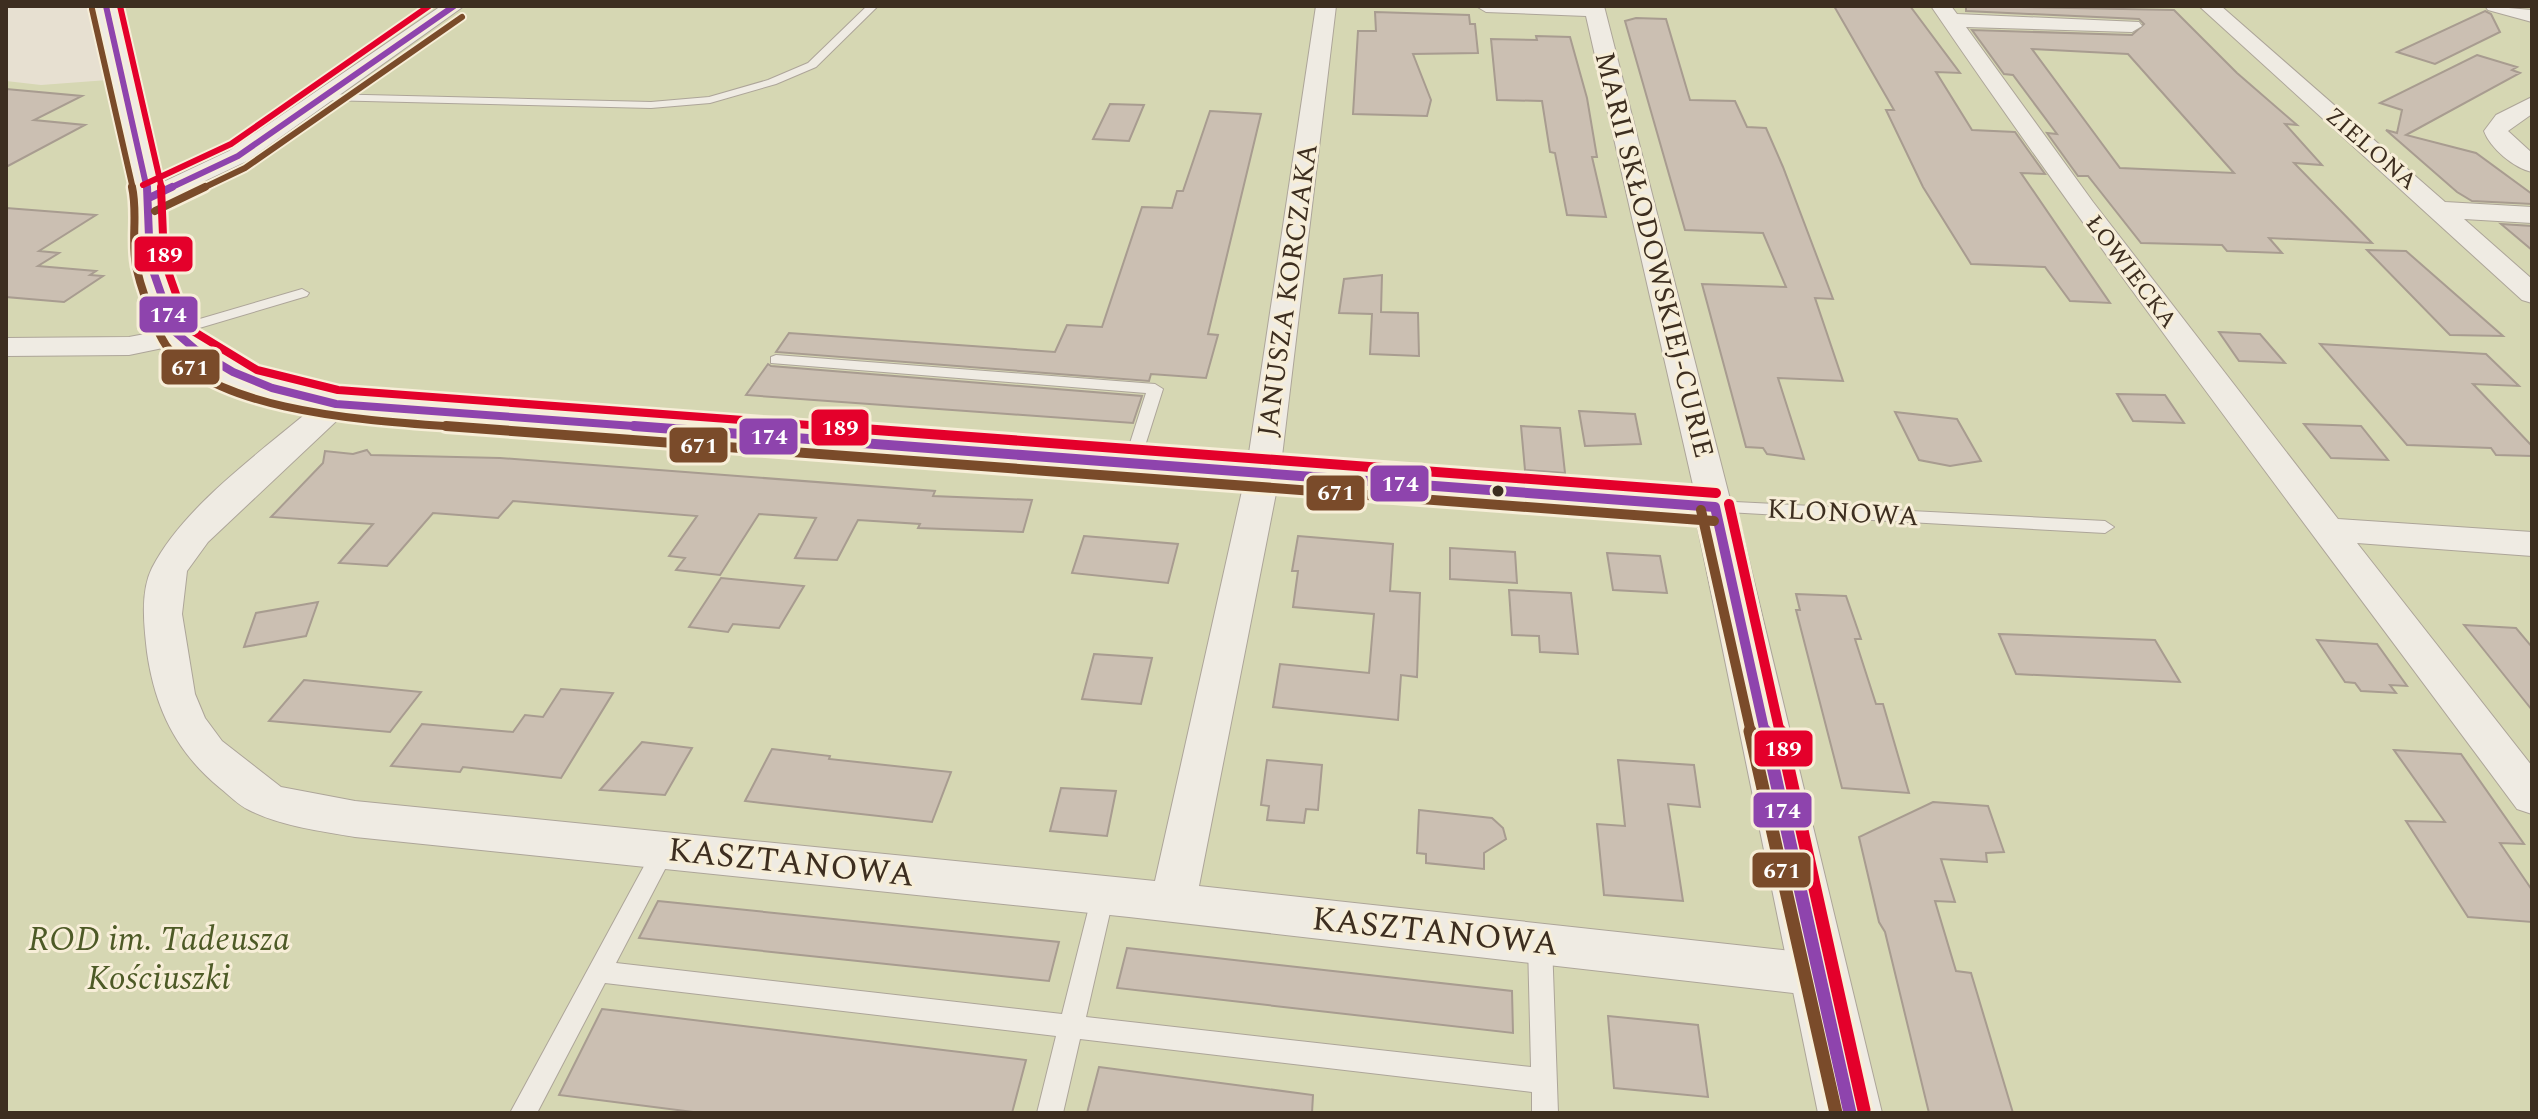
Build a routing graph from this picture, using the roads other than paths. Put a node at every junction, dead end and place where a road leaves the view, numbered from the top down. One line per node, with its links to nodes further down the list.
1 (106, 6): 17 (street)
2 (454, 6): 14 (street)
3 (873, 6): 14 (lane)
4 (1326, 6): 27 (street, JANUSZA KORCZAKA)
5 (1486, 6): 9 (street)
6 (2036, 6): 12 (street)
7 (2209, 6): 18 (street, ZIELONA)
8 (2495, 6): 11 (street)
9 (1594, 8): 28 (street, MARII SKŁODOWSKIEJ-CURIE)
10 (1946, 13): 12 (street); 30 (street, ŁOWIECKA)
11 (2532, 16)
12 (2050, 23): 13 (street)
13 (2132, 26)
14 (324, 97): 17 (street)
15 (2532, 104): 16 (street)
16 (2532, 165)
17 (149, 198): 22 (street)
18 (2440, 210): 19 (street); 21 (street, ZIELONA)
19 (2532, 215)
20 (302, 293): 22 (lane)
21 (2532, 294)
22 (175, 334): 23 (street); 25 (street, KLONOWA)
23 (6, 347)
24 (776, 360): 26 (lane)
25 (336, 404): 26 (street, KLONOWA); 33 (street, KASZTANOWA)
26 (1131, 465): 27 (street, KLONOWA)
27 (1263, 473): 28 (street, KLONOWA); 35 (street, JANUSZA KORCZAKA)
28 (1715, 507): 29 (lane, KLONOWA); 38 (street, MARII SKŁODOWSKIEJ-CURIE)
29 (2105, 527)
30 (2330, 530): 31 (street); 32 (street, ŁOWIECKA)
31 (2532, 544)
32 (2532, 797)
33 (664, 850): 34 (street, KASZTANOWA); 37 (lane)
34 (1103, 895): 35 (street, KASZTANOWA); 39 (lane)
35 (1173, 902): 36 (street, KASZTANOWA)
36 (1540, 943): 38 (street, KASZTANOWA); 40 (lane)
37 (599, 972): 39 (lane); 41 (lane)
38 (1819, 975): 44 (street, MARII SKŁODOWSKIEJ-CURIE)
39 (1071, 1026): 40 (lane); 42 (lane)
40 (1544, 1081): 43 (lane)
41 (523, 1113)
42 (1050, 1113)
43 (1545, 1113)
44 (1850, 1113)

